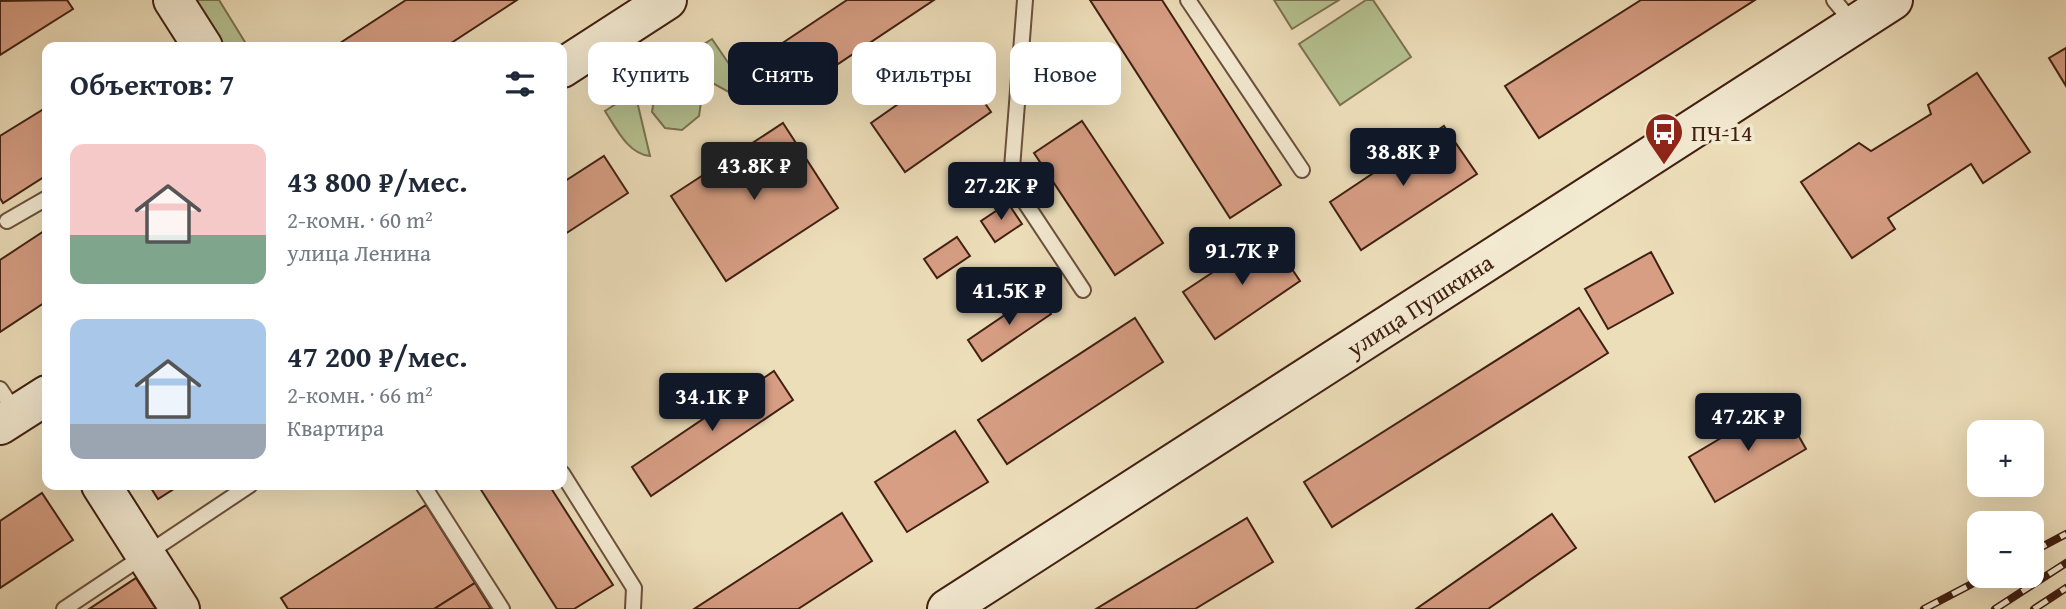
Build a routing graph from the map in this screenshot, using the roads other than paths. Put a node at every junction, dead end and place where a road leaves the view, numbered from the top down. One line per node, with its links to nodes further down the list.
1 (173, 0): 7 (street)
2 (1024, 0): 12 (lane)
3 (1188, 0): 9 (lane)
4 (1892, 0): 6 (street, улица Пушкина)
5 (656, 3): 8 (street)
6 (1844, 12): 22 (street, улица Пушкина)
7 (200, 42)
8 (567, 65)
9 (1302, 170)
10 (42, 201): 11 (lane)
11 (7, 221)
12 (1083, 290)
13 (567, 481): 21 (lane)
14 (104, 490): 17 (street)
15 (242, 490): 17 (lane)
16 (426, 490): 20 (lane)
17 (145, 555): 18 (lane); 19 (street)
18 (64, 609)
19 (180, 609)
20 (502, 609)
21 (633, 609)
22 (947, 609)

